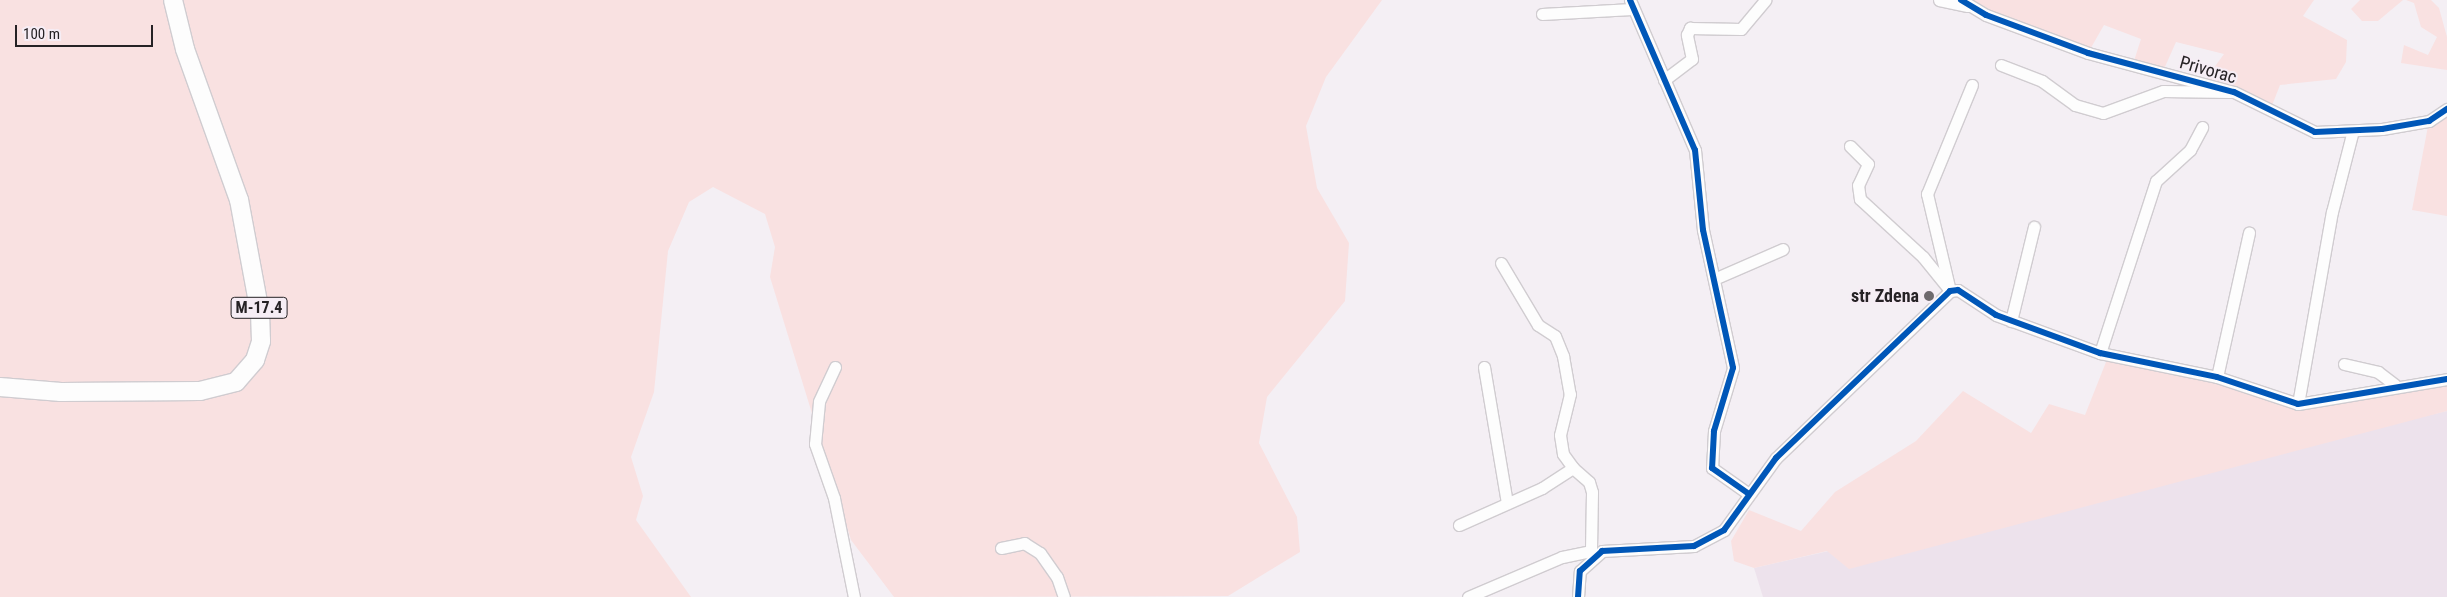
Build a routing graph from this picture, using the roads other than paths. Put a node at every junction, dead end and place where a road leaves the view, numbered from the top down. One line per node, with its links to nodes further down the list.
1 (173, 0): 30 (main road, M-17.4)
2 (1765, 0): 9 (street)
3 (1940, 0): 6 (street)
4 (1961, 0): 6 (street, Privorac)
5 (1631, 5): 7 (street); 9 (street)
6 (1971, 7): 11 (street, Privorac)
7 (1542, 14)
8 (2001, 65): 11 (street)
9 (1664, 80): 20 (street)
10 (1972, 84): 21 (street)
11 (2234, 92): 14 (street, Privorac)
12 (2447, 109): 14 (street, Privorac)
13 (2202, 127): 23 (street)
14 (2352, 134): 31 (street)
15 (1850, 146): 21 (street)
16 (2034, 227): 22 (street)
17 (2250, 233): 27 (street)
18 (1782, 249): 20 (street)
19 (1502, 263): 32 (street)
20 (1714, 279): 33 (street)
21 (1950, 291): 22 (street); 33 (street)
22 (2011, 321): 23 (street)
23 (2100, 353): 27 (street)
24 (2344, 364): 29 (street)
25 (834, 367): 38 (street)
26 (1484, 367): 34 (street)
27 (2217, 377): 31 (street)
28 (2447, 379): 29 (street)
29 (2395, 385): 31 (street)
30 (0, 387)
31 (2298, 404)
32 (1573, 468): 34 (street); 37 (street)
33 (1749, 494): 37 (street)
34 (1507, 503): 35 (street)
35 (1459, 524)
36 (1001, 548): 39 (street)
37 (1592, 554): 40 (street); 41 (street)
38 (854, 597)
39 (1064, 597)
40 (1468, 597)
41 (1578, 597)

